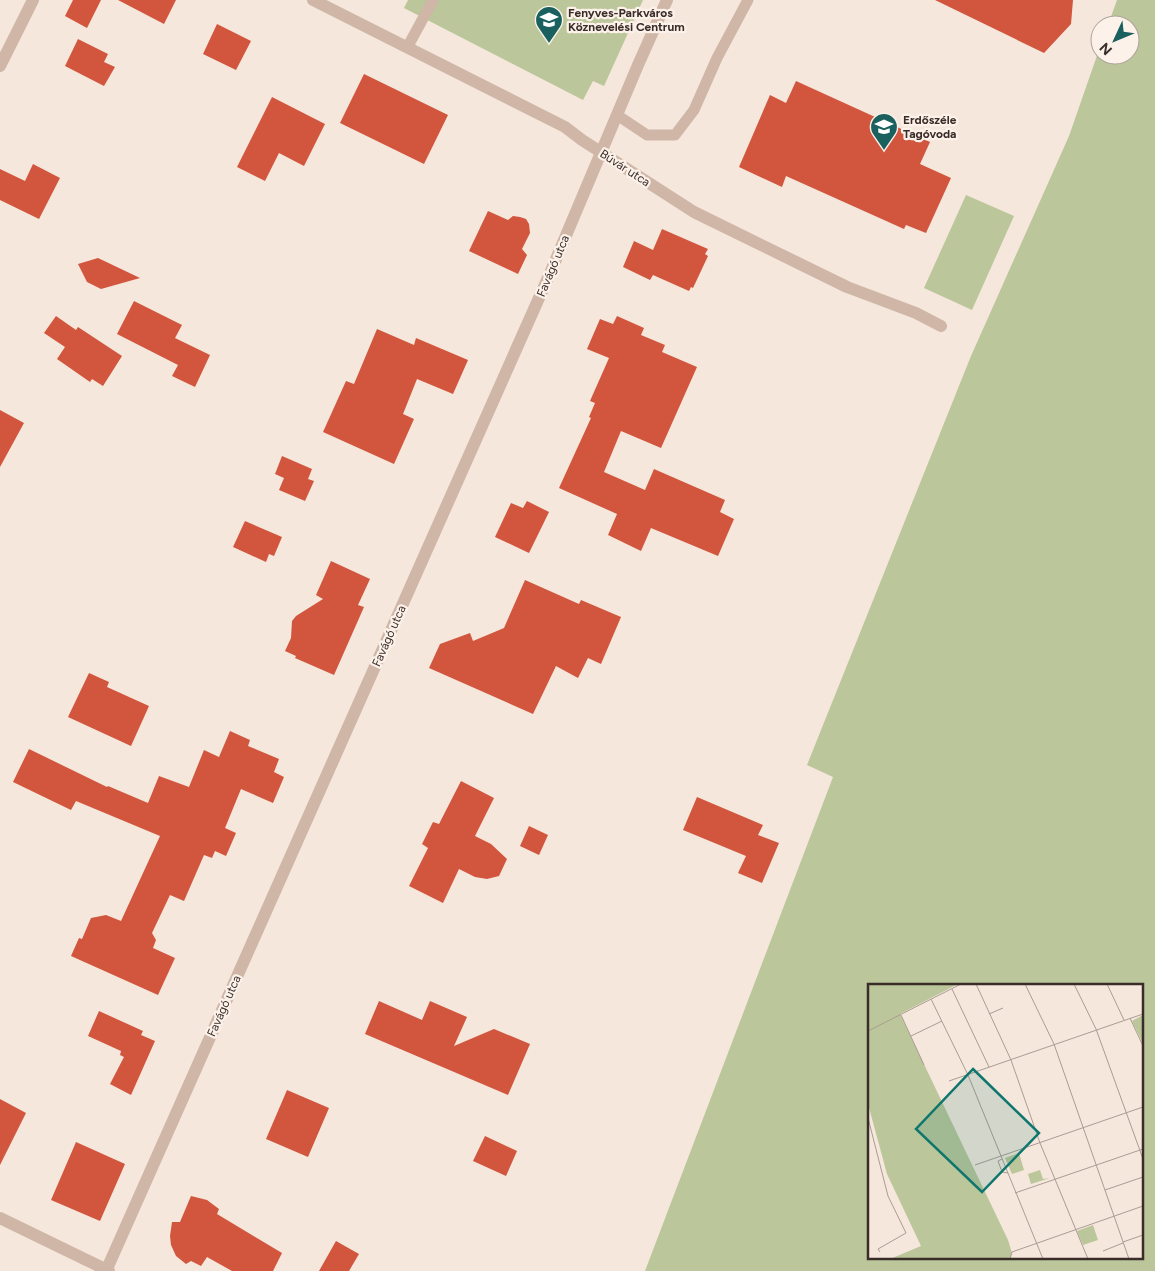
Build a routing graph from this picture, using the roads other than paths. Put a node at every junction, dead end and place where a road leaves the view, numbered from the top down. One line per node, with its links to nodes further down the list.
1 (33, 0): 7 (street)
2 (313, 0): 6 (street, Búvár utca)
3 (433, 0): 6 (lane)
4 (667, 0): 8 (street, Favágó utca)
5 (748, 0): 8 (lane)
6 (408, 46): 9 (street, Búvár utca)
7 (0, 66)
8 (616, 115): 9 (street, Favágó utca)
9 (601, 152): 10 (street, Búvár utca); 12 (street, Favágó utca)
10 (941, 326)
11 (0, 1218): 12 (street)
12 (107, 1271)

